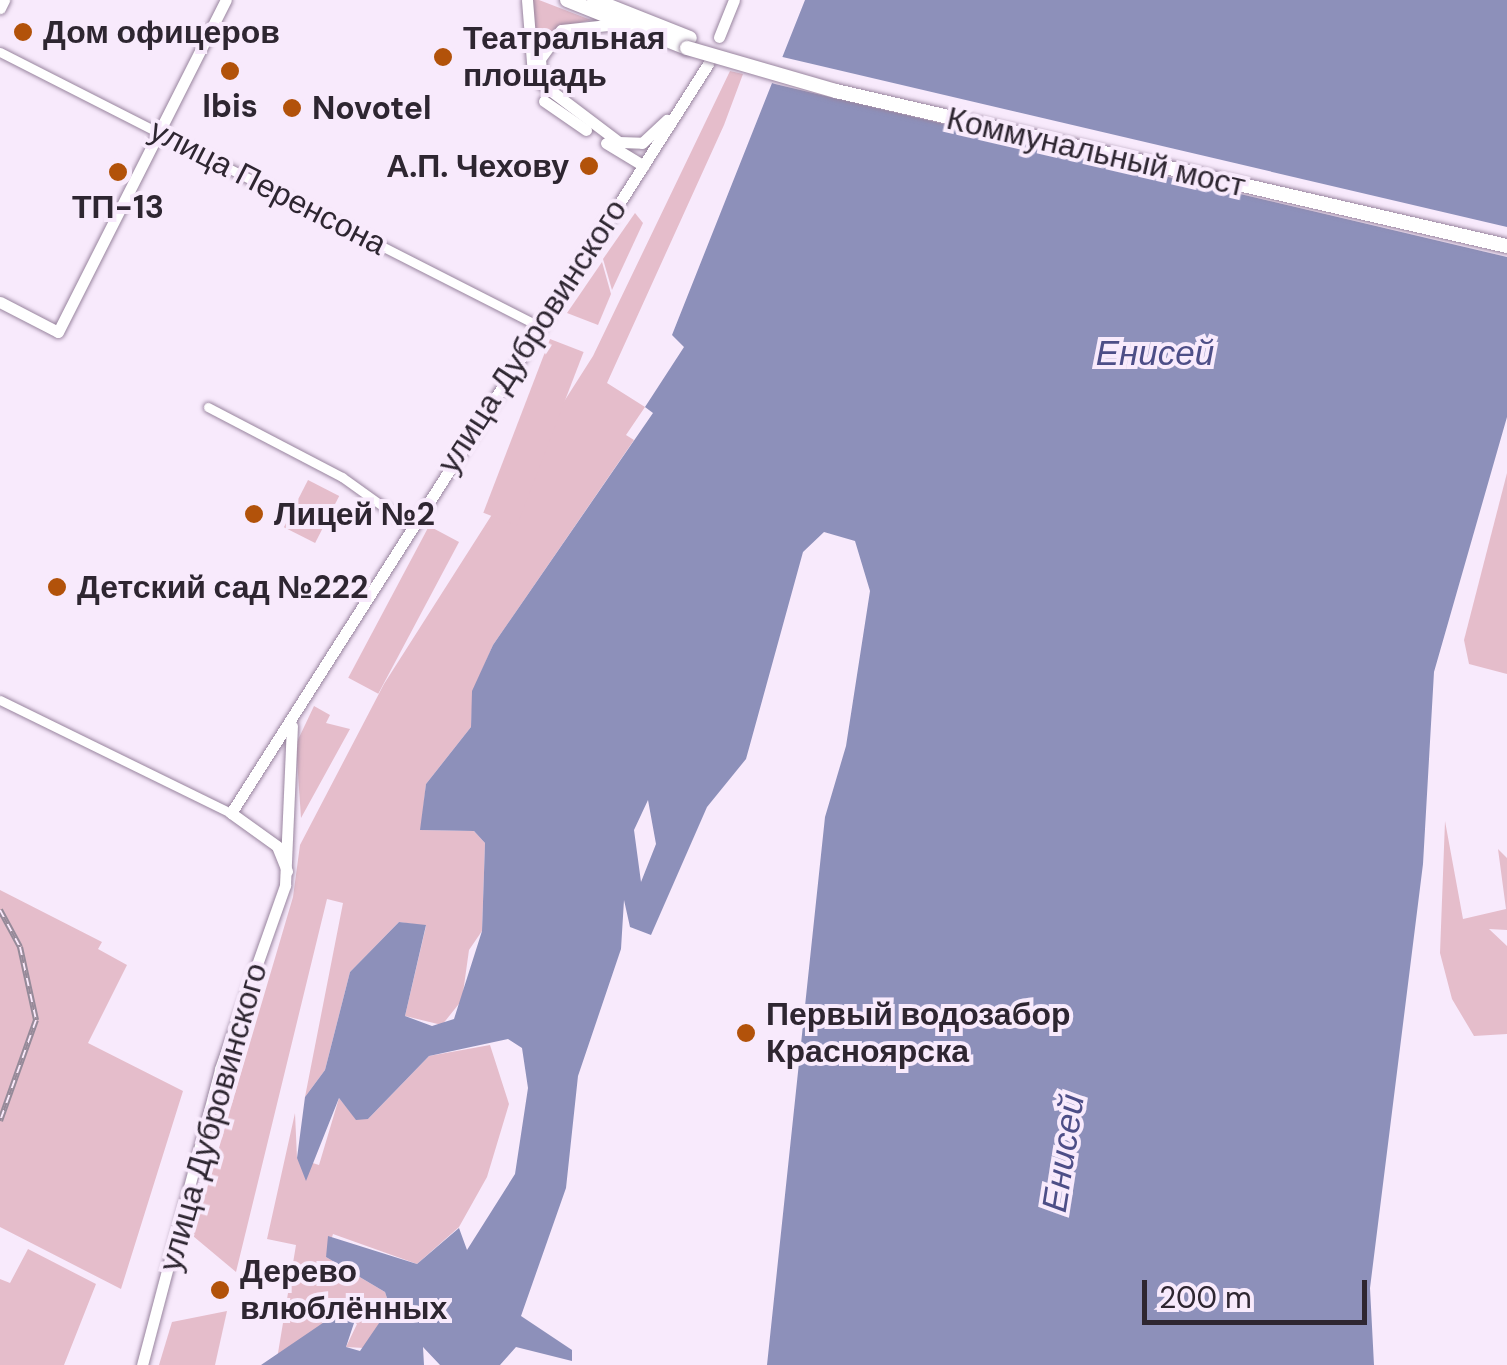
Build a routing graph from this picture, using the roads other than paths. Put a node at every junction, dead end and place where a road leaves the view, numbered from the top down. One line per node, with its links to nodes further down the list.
1 (4, 0): 7 (main road)
2 (226, 0): 14 (main road)
3 (527, 0): 15 (main road)
4 (567, 0): 8 (highway)
5 (594, 0): 10 (highway)
6 (734, 0): 9 (main road)
7 (0, 8)
8 (618, 24): 10 (highway); 13 (main road)
9 (719, 37)
10 (688, 43): 16 (highway, Коммунальный мост, bridge)
11 (0, 52): 14 (street, улица Перенсона)
12 (708, 64): 13 (main road, улица Дубровинского)
13 (688, 99): 15 (main road, улица Дубровинского)
14 (159, 132): 17 (main road); 18 (street, улица Перенсона)
15 (644, 166): 18 (main road, улица Дубровинского)
16 (1507, 243)
17 (0, 302)
18 (536, 324): 20 (main road, улица Дубровинского)
19 (208, 407): 20 (street)
20 (408, 526): 22 (main road, улица Дубровинского)
21 (0, 700): 23 (street)
22 (296, 712): 23 (main road, улица Дубровинского); 24 (main road, улица Дубровинского)
23 (230, 813): 24 (main road)
24 (287, 870): 25 (main road, улица Дубровинского)
25 (142, 1365)

